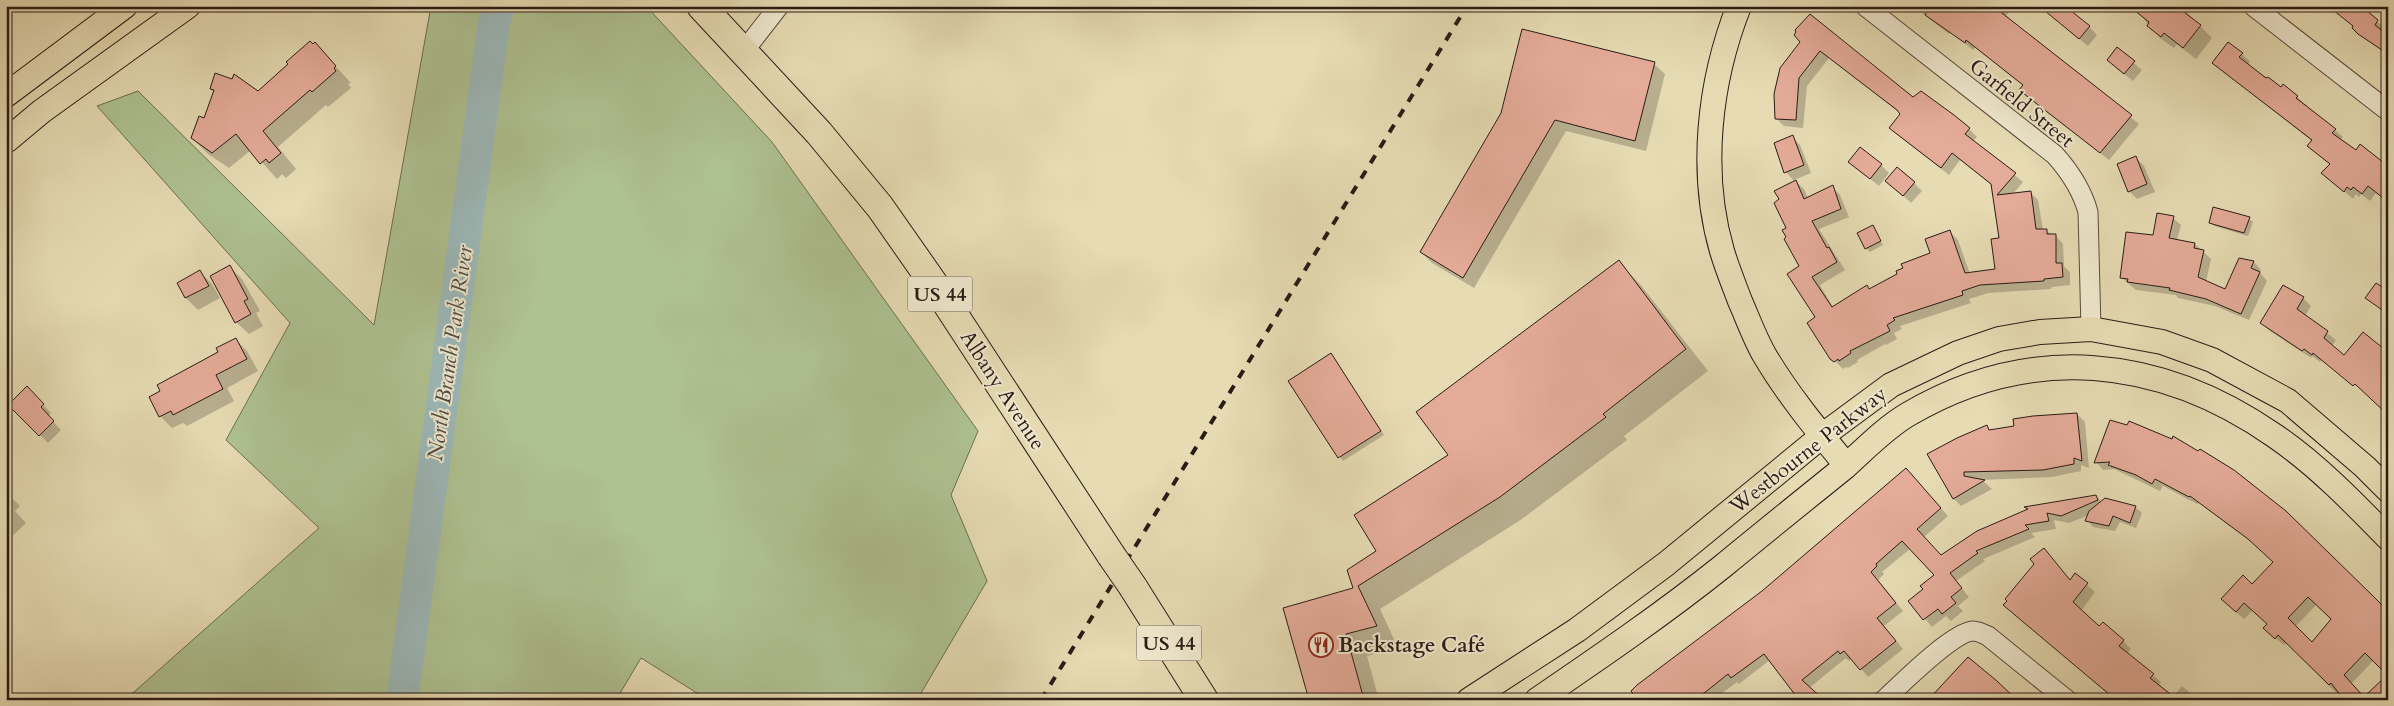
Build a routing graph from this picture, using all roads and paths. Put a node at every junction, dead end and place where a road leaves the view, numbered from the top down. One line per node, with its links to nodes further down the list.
1 (125, 6): 9 (main road)
2 (188, 6): 10 (main road)
3 (701, 6): 8 (highway, Albany Avenue / US 44)
4 (779, 6): 8 (street)
5 (1739, 6): 16 (main road)
6 (1865, 6): 13 (street, Garfield Street)
7 (2253, 6): 11 (street)
8 (744, 51): 22 (highway, Albany Avenue / US 44, bridge)
9 (13, 89): 10 (main road)
10 (42, 111): 12 (main road)
11 (2388, 111)
12 (6, 140)
13 (2091, 329): 14 (main road, Westbourne Parkway); 16 (main road, Westbourne Parkway)
14 (2212, 360): 15 (main road); 18 (main road, Westbourne Parkway)
15 (2201, 393): 17 (main road, Westbourne Parkway); 19 (main road, Westbourne Parkway)
16 (1822, 436): 17 (main road); 20 (main road, Westbourne Parkway)
17 (1846, 465): 21 (main road, Westbourne Parkway)
18 (2388, 490)
19 (2388, 538)
20 (1577, 630): 21 (main road); 23 (main road, Westbourne Parkway)
21 (1595, 662): 24 (main road, Westbourne Parkway)
22 (1204, 700)
23 (1469, 700)
24 (1537, 700)
25 (1884, 700): 26 (street)
26 (2066, 700)

